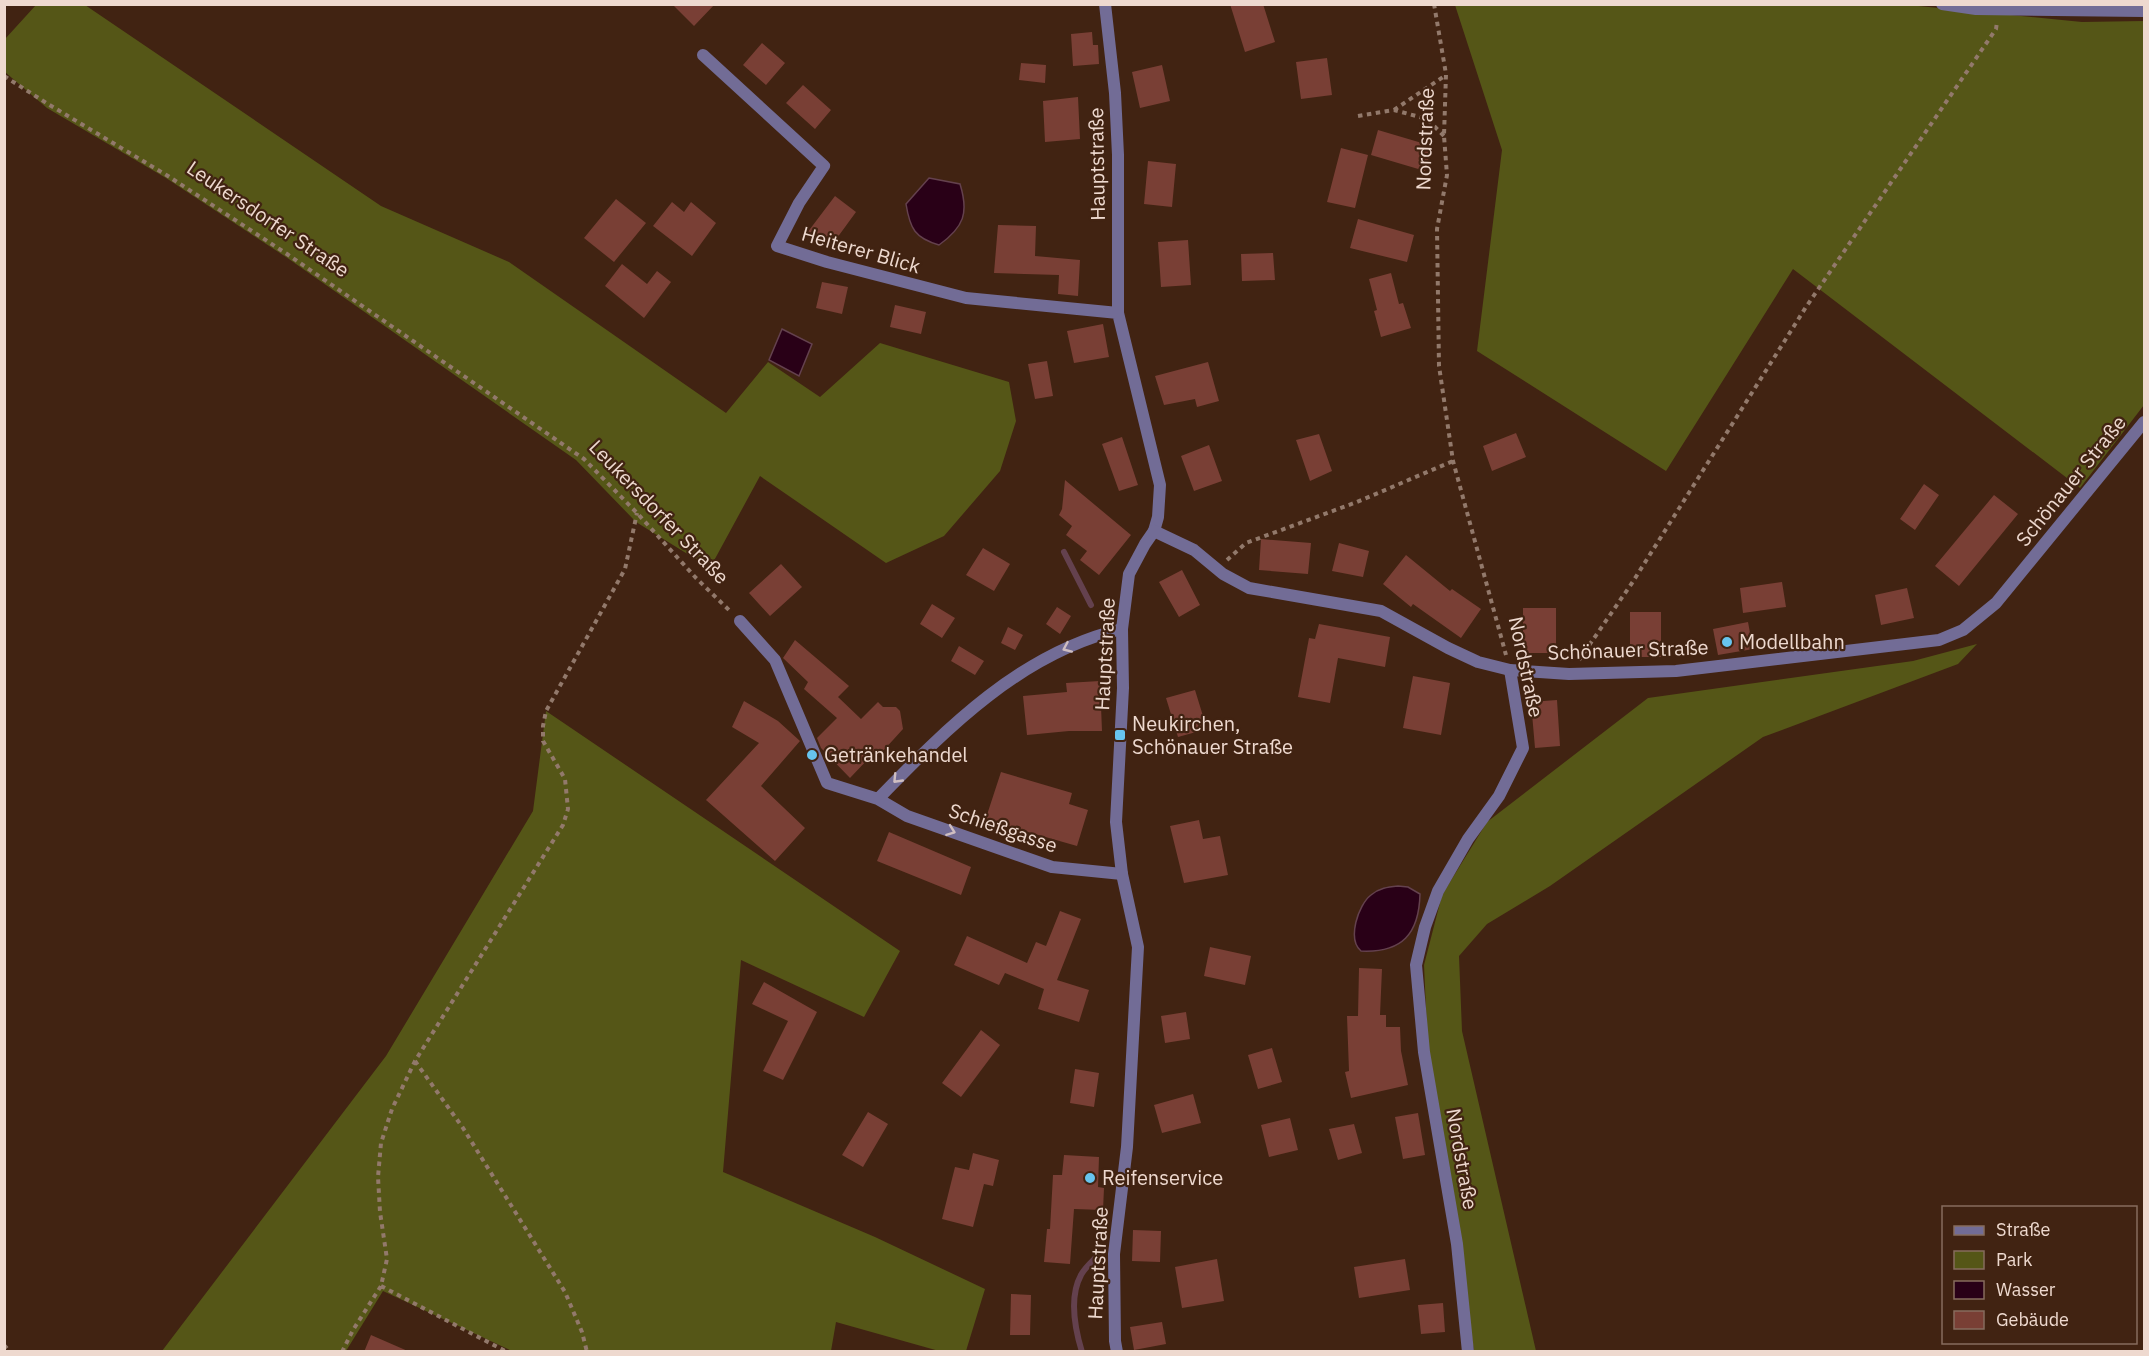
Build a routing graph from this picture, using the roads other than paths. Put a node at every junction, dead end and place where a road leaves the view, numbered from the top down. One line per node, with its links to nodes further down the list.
1 (1105, 4): 5 (street, Hauptstraße)
2 (1942, 4): 3 (street)
3 (2145, 11)
4 (703, 55): 5 (street, Heiterer Blick)
5 (1118, 313): 7 (street, Hauptstraße)
6 (2145, 422): 10 (street, Schönauer Straße)
7 (1154, 531): 9 (street, Hauptstraße); 10 (street, Schönauer Straße)
8 (740, 621): 11 (street)
9 (1122, 629): 11 (street, one-way to 11); 12 (street, Hauptstraße)
10 (1510, 670): 14 (street, Nordstraße)
11 (878, 799): 12 (street, Schießgasse, one-way to 12)
12 (1122, 874): 13 (street, Hauptstraße)
13 (1117, 1352)
14 (1468, 1352)

